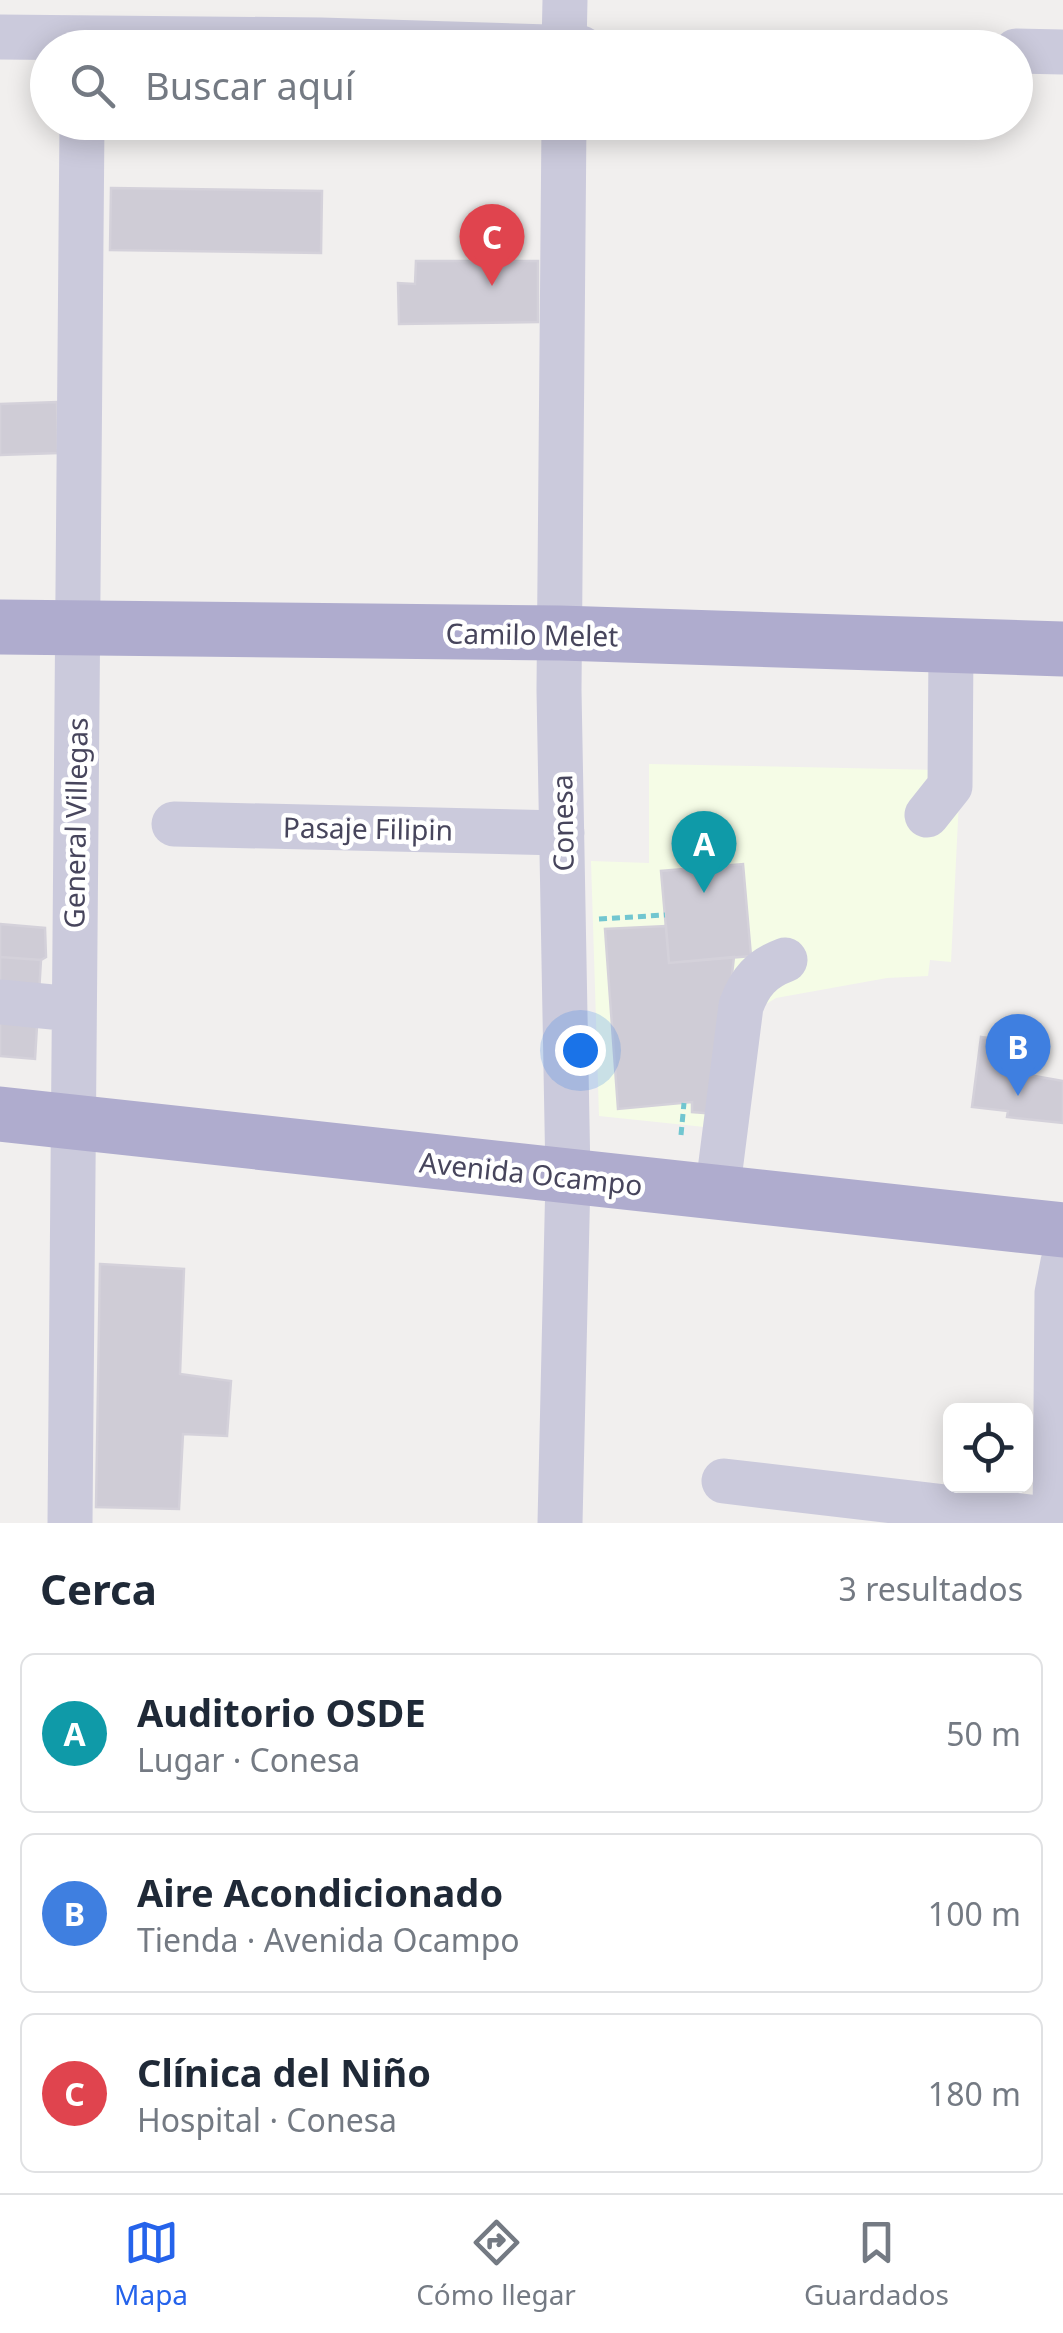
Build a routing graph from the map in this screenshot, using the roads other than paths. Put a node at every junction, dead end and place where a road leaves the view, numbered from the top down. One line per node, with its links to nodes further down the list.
1 (566, 0): 5 (street)
2 (322, 20): 3 (street); 4 (street)
3 (83, 28)
4 (412, 30)
5 (565, 30)
6 (30, 34): 7 (street)
7 (0, 37)
8 (1033, 52): 9 (street)
9 (1063, 52)
10 (82, 140): 13 (street, General Villegas)
11 (564, 140): 14 (street, Conesa)
12 (0, 626): 13 (main road, Camilo Melet)
13 (77, 628): 14 (main road, Camilo Melet); 22 (street, General Villegas)
14 (560, 633): 15 (main road, Camilo Melet); 19 (street, Conesa)
15 (951, 647): 16 (main road, Camilo Melet); 17 (street)
16 (1063, 649)
17 (927, 815)
18 (174, 824): 19 (street, Pasaje Filipin)
19 (562, 833): 25 (street, Conesa)
20 (785, 960): 26 (street)
21 (0, 1002): 22 (street)
22 (73, 1009): 24 (street, General Villegas)
23 (0, 1114): 24 (main road, Avenida Ocampo)
24 (72, 1122): 25 (main road, Avenida Ocampo); 31 (street, General Villegas)
25 (568, 1177): 26 (main road, Avenida Ocampo); 32 (street, Conesa)
26 (717, 1194): 27 (main road, Avenida Ocampo)
27 (1063, 1230)
28 (1063, 1262): 30 (street)
29 (724, 1481): 30 (street)
30 (1058, 1521)
31 (70, 1523)
32 (560, 1523)

